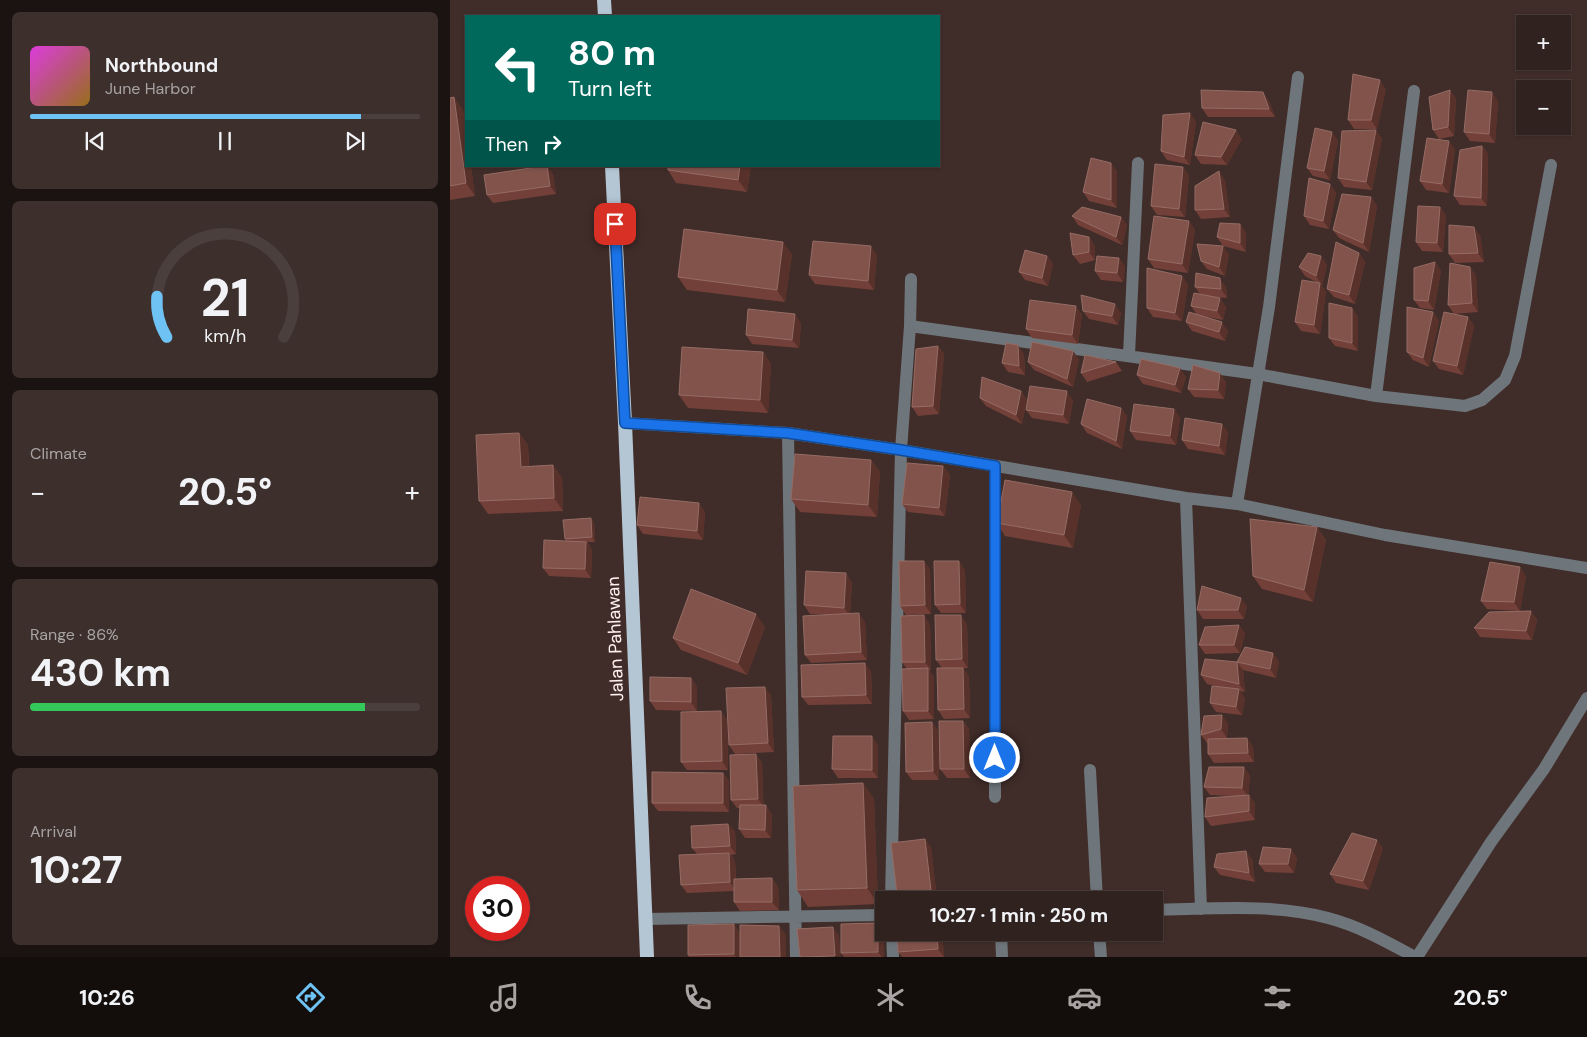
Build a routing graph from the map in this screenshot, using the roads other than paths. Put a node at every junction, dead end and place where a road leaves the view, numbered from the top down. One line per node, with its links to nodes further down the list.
1 (604, 0): 2 (highway)
2 (605, 15)
3 (1298, 77): 11 (street)
4 (1414, 90): 12 (street)
5 (1138, 163): 10 (street)
6 (1551, 166): 12 (street)
7 (612, 167): 13 (highway, Jalan Pahlawan)
8 (911, 279): 9 (street)
9 (910, 326): 10 (street); 15 (street)
10 (1129, 355): 11 (street)
11 (1257, 374): 12 (street); 18 (street)
12 (1376, 396)
13 (625, 423): 14 (street); 29 (highway, Jalan Pahlawan)
14 (788, 433): 15 (street); 28 (street)
15 (901, 450): 16 (street); 23 (street)
16 (995, 466): 17 (street); 22 (street)
17 (1186, 498): 18 (street); 25 (street)
18 (1237, 504): 19 (street)
19 (1587, 568)
20 (1587, 698): 38 (street)
21 (1090, 770): 24 (street)
22 (995, 797)
23 (891, 891)
24 (1097, 891)
25 (1201, 909): 26 (street); 38 (street)
26 (1163, 910)
27 (875, 915): 28 (street)
28 (794, 916): 29 (street); 34 (street)
29 (646, 919): 33 (highway, Jalan Pahlawan)
30 (892, 941): 35 (street)
31 (1001, 941): 36 (street)
32 (1100, 941): 37 (street)
33 (647, 957)
34 (796, 957)
35 (893, 957)
36 (1002, 957)
37 (1101, 957)
38 (1416, 957)

